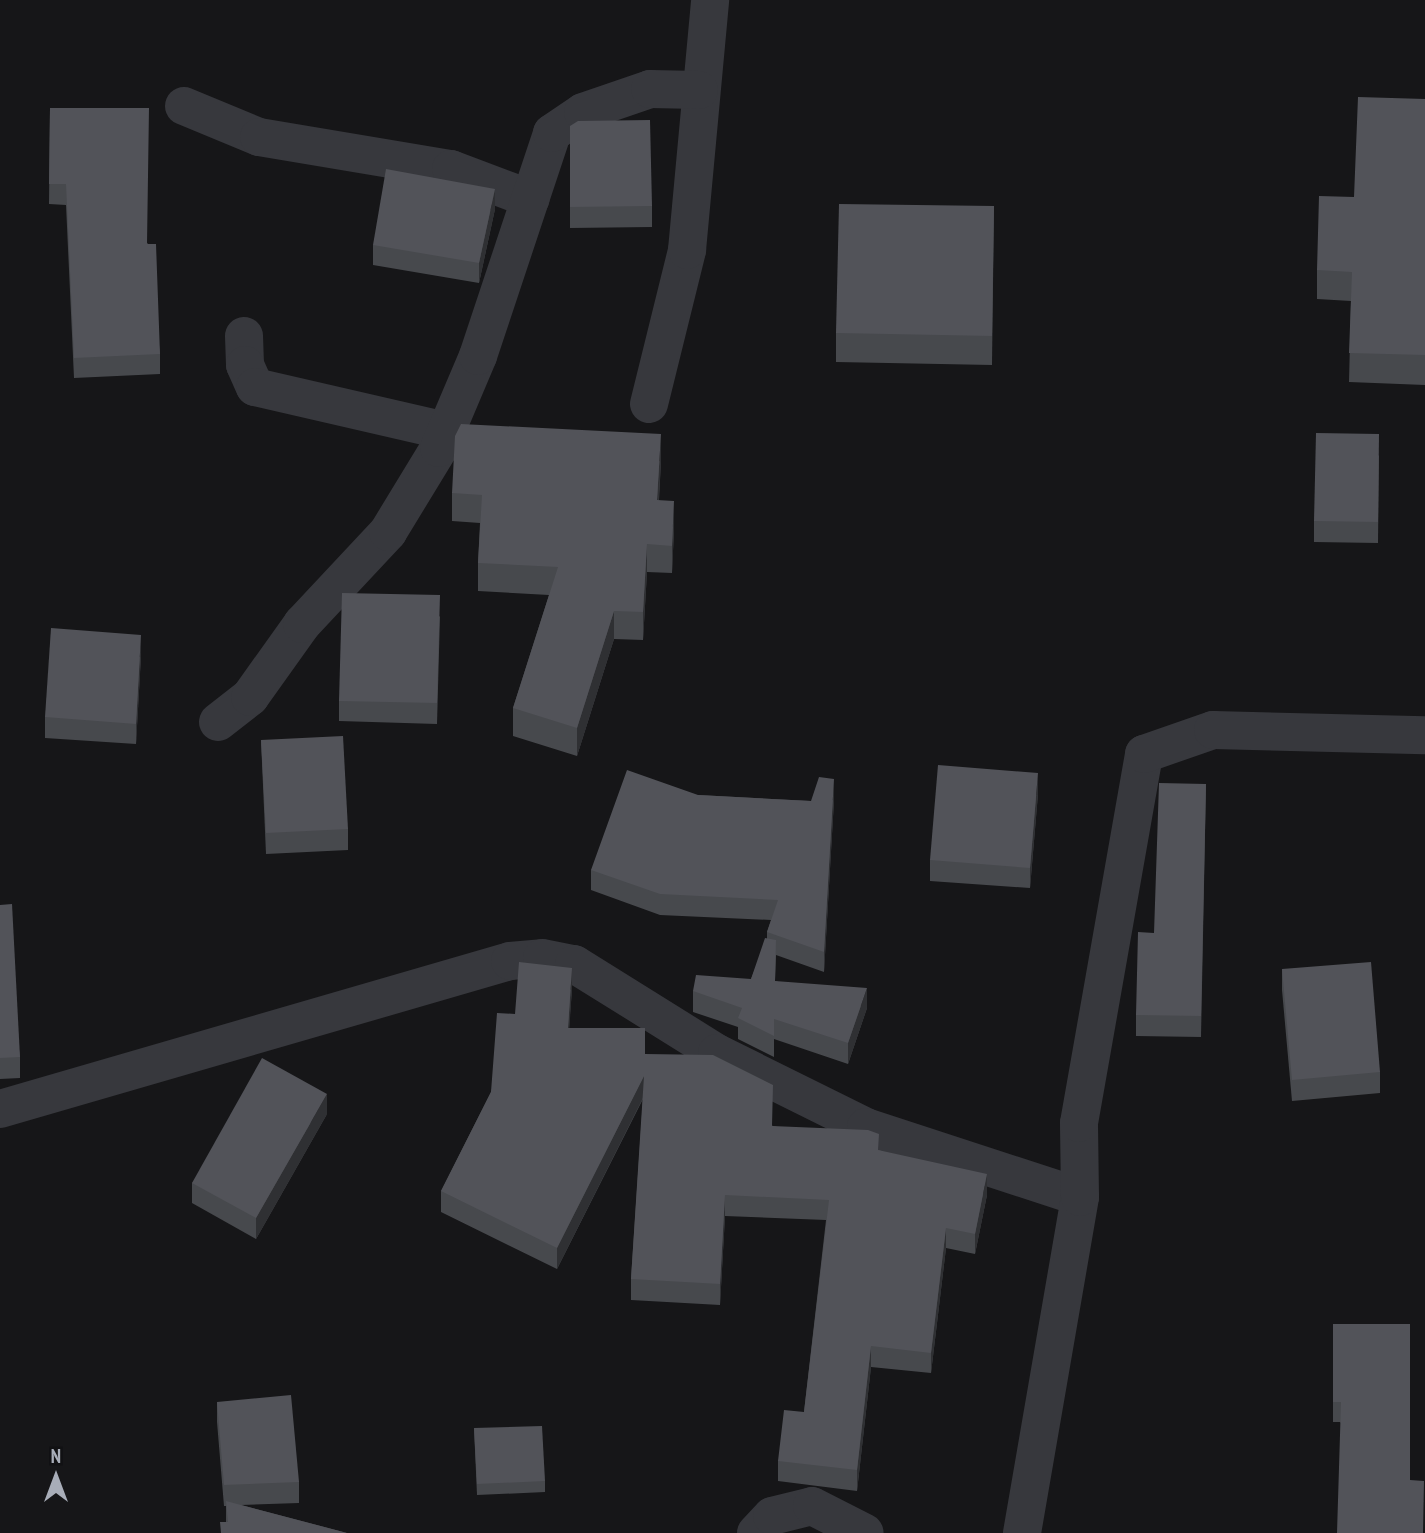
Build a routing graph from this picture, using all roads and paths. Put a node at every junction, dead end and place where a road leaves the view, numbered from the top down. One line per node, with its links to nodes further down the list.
1 (710, 0): 2 (street)
2 (699, 90): 4 (street); 6 (street)
3 (184, 106): 4 (street)
4 (531, 199): 7 (street)
5 (244, 336): 7 (street)
6 (649, 404)
7 (446, 431): 8 (street)
8 (218, 722)
9 (1425, 735): 11 (street)
10 (0, 1109): 11 (street)
11 (1080, 1197): 14 (street)
12 (756, 1533): 13 (street)
13 (865, 1533)
14 (1022, 1533)

